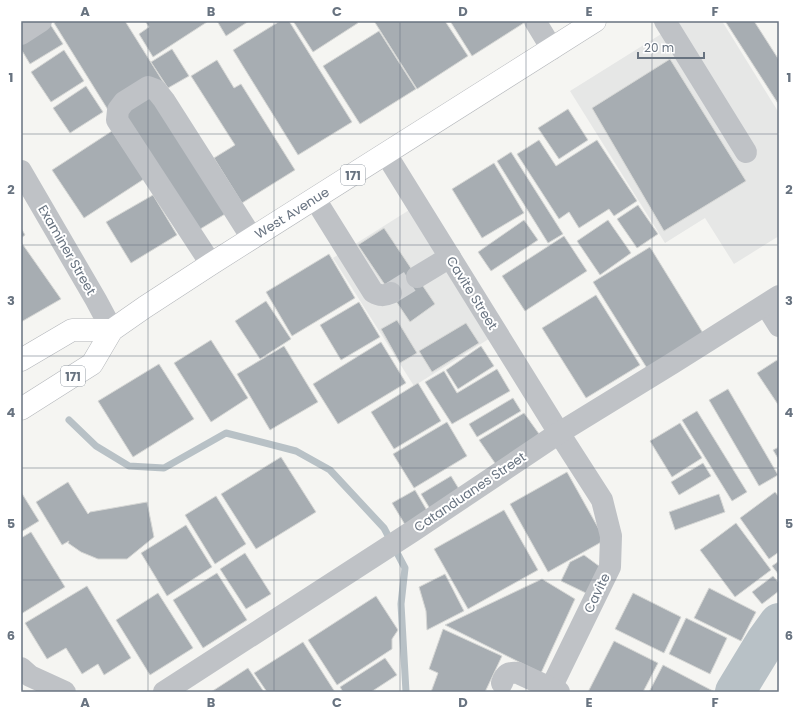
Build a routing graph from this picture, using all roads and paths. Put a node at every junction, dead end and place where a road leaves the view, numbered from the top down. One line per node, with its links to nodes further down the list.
1 (41, 21): 5 (street)
2 (535, 21): 6 (street)
3 (595, 21): 6 (main road, West Avenue / 171)
4 (665, 21): 7 (street)
5 (21, 34)
6 (552, 49): 8 (main road, West Avenue / 171)
7 (746, 152)
8 (386, 154): 10 (main road, West Avenue / 171); 12 (street, Cavite Street)
9 (21, 171): 18 (street, Examiner Street)
10 (315, 199): 11 (main road, West Avenue / 171); 15 (street)
11 (252, 238): 13 (main road, West Avenue / 171); 13 (street)
12 (450, 257): 14 (street); 21 (street, Cavite Street)
13 (211, 264): 18 (main road, West Avenue / 171)
14 (417, 277)
15 (391, 293)
16 (772, 301): 17 (street); 21 (street, Catanduanes Street)
17 (779, 326)
18 (112, 330): 19 (main road); 20 (main road, West Avenue / 171)
19 (23, 359)
20 (21, 409)
21 (558, 433): 24 (street, Cavite); 26 (street, Catanduanes Street)
22 (21, 668): 25 (street)
23 (502, 683): 24 (street)
24 (555, 690)
25 (65, 692)
26 (164, 692)

